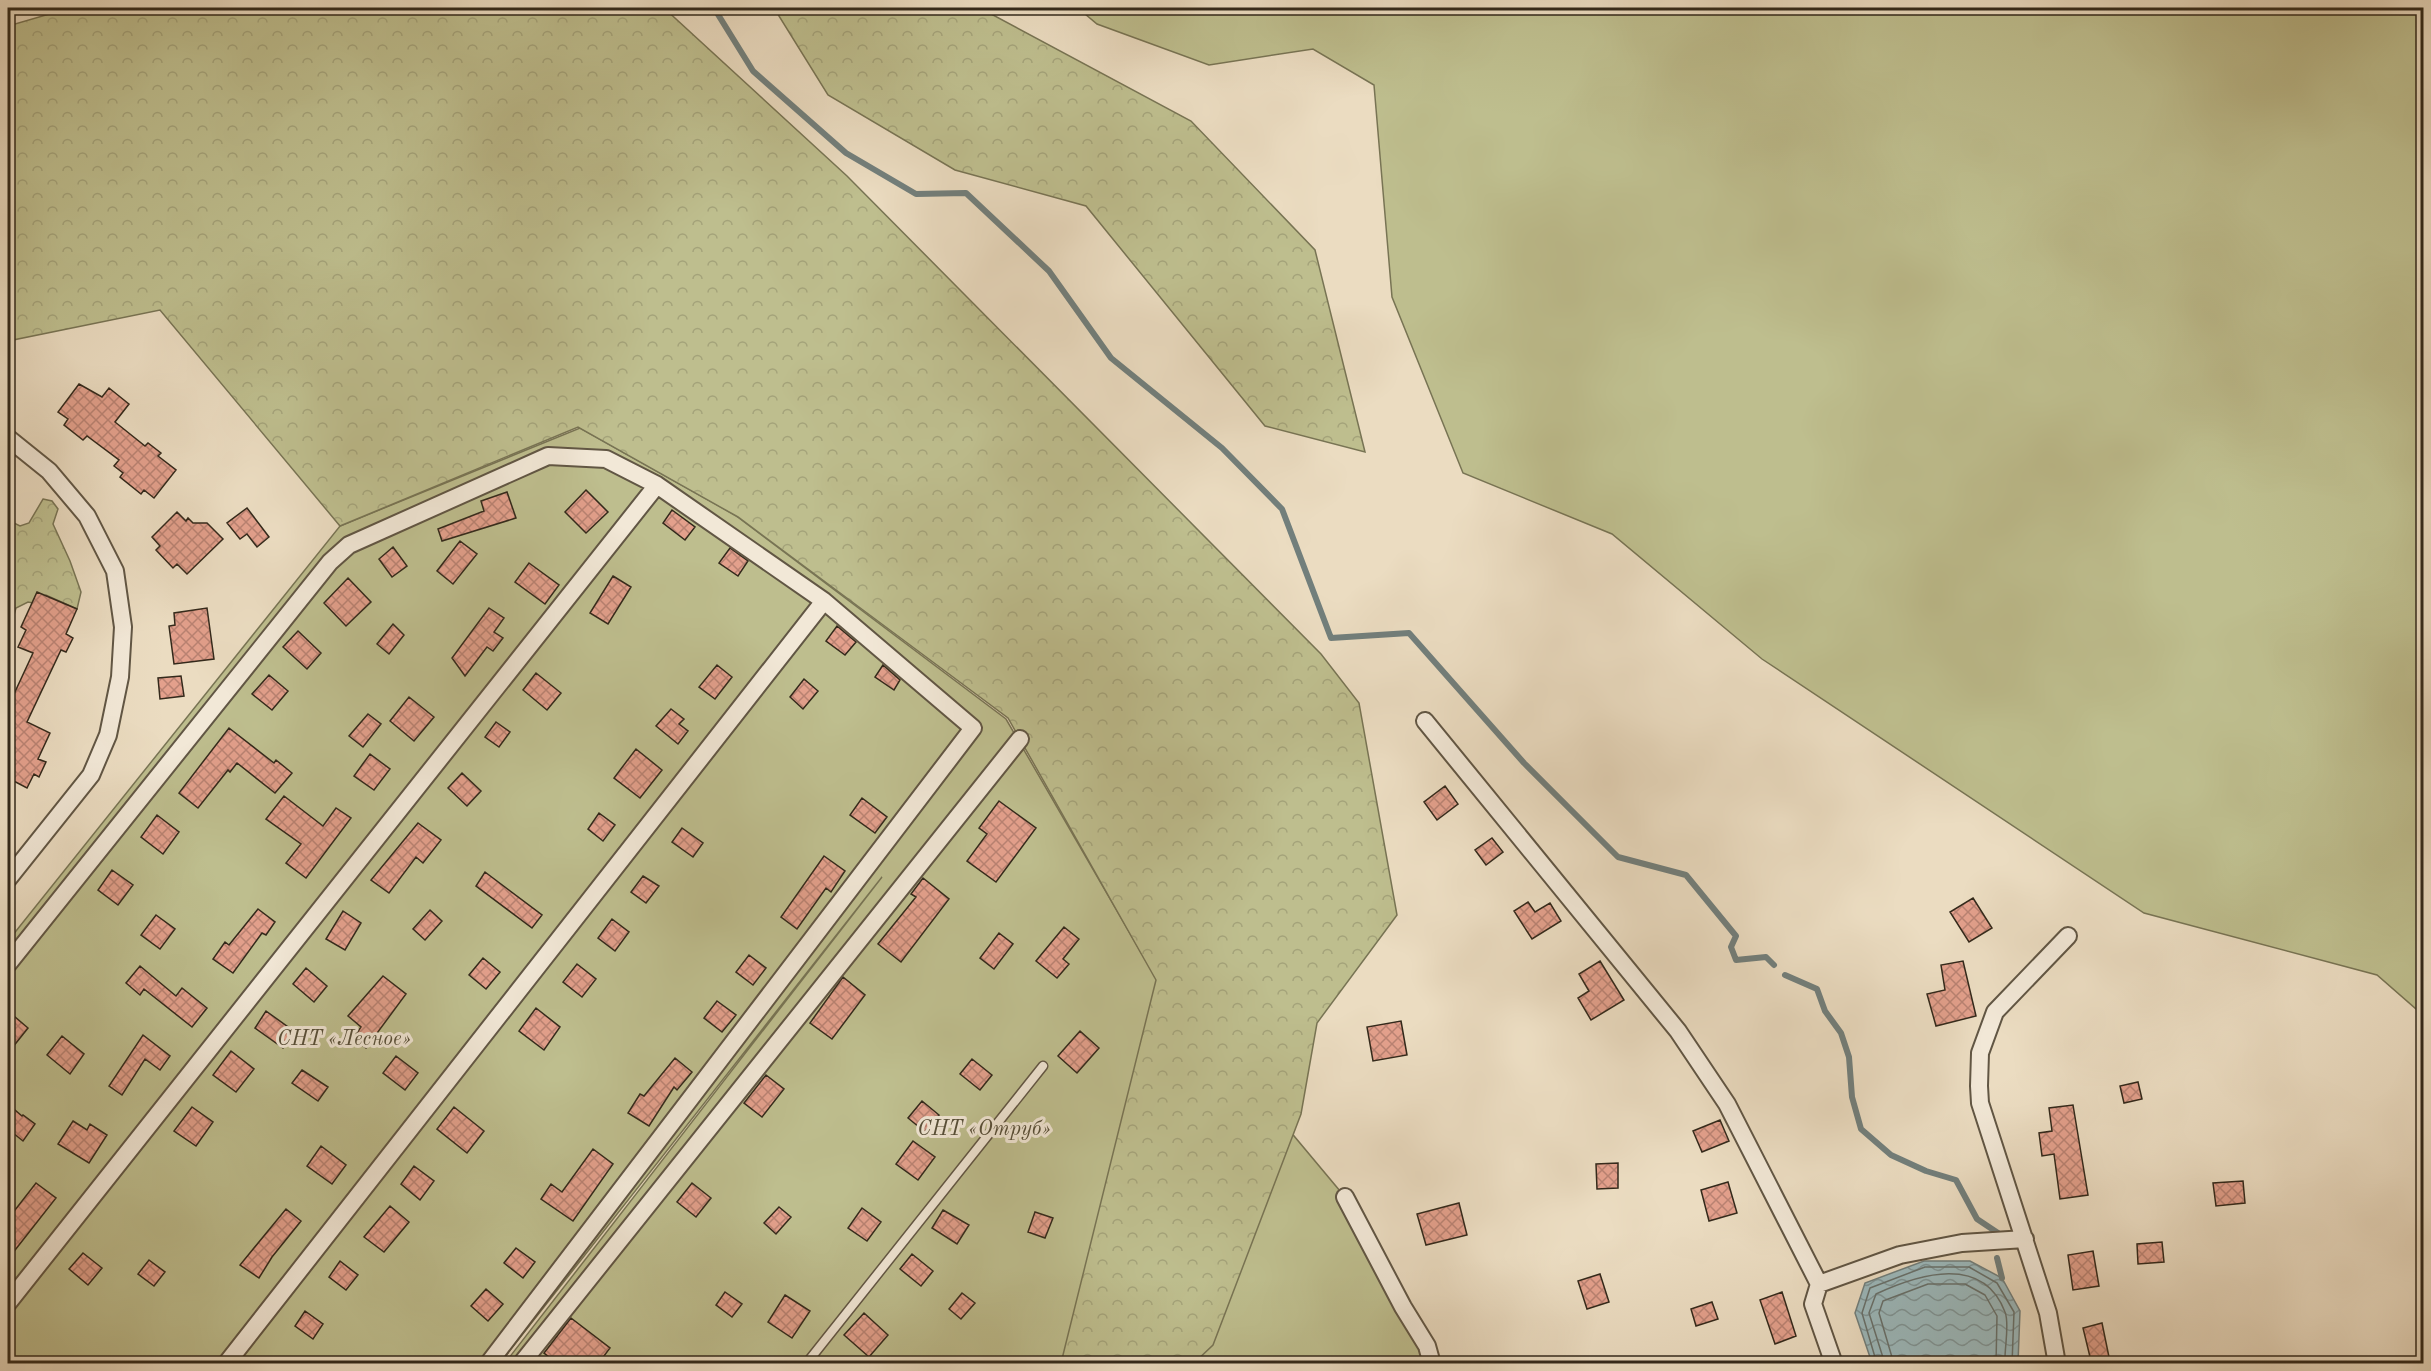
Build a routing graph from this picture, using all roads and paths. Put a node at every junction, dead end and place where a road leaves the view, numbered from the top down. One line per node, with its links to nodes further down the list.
1 (8, 438): 6 (street)
2 (657, 485): 3 (street); 9 (street); 14 (street)
3 (824, 601): 15 (street); 16 (street)
4 (1425, 721): 13 (street)
5 (1020, 739): 17 (street)
6 (13, 862): 7 (street)
7 (8, 879)
8 (2068, 936): 12 (street)
9 (8, 964)
10 (1043, 1066): 18 (lane)
11 (1345, 1197): 19 (street)
12 (2025, 1239): 13 (street); 21 (street)
13 (1820, 1284): 20 (street)
14 (8, 1303)
15 (226, 1364)
16 (488, 1364)
17 (521, 1364)
18 (806, 1364)
19 (1432, 1364)
20 (1834, 1364)
21 (2057, 1364)

